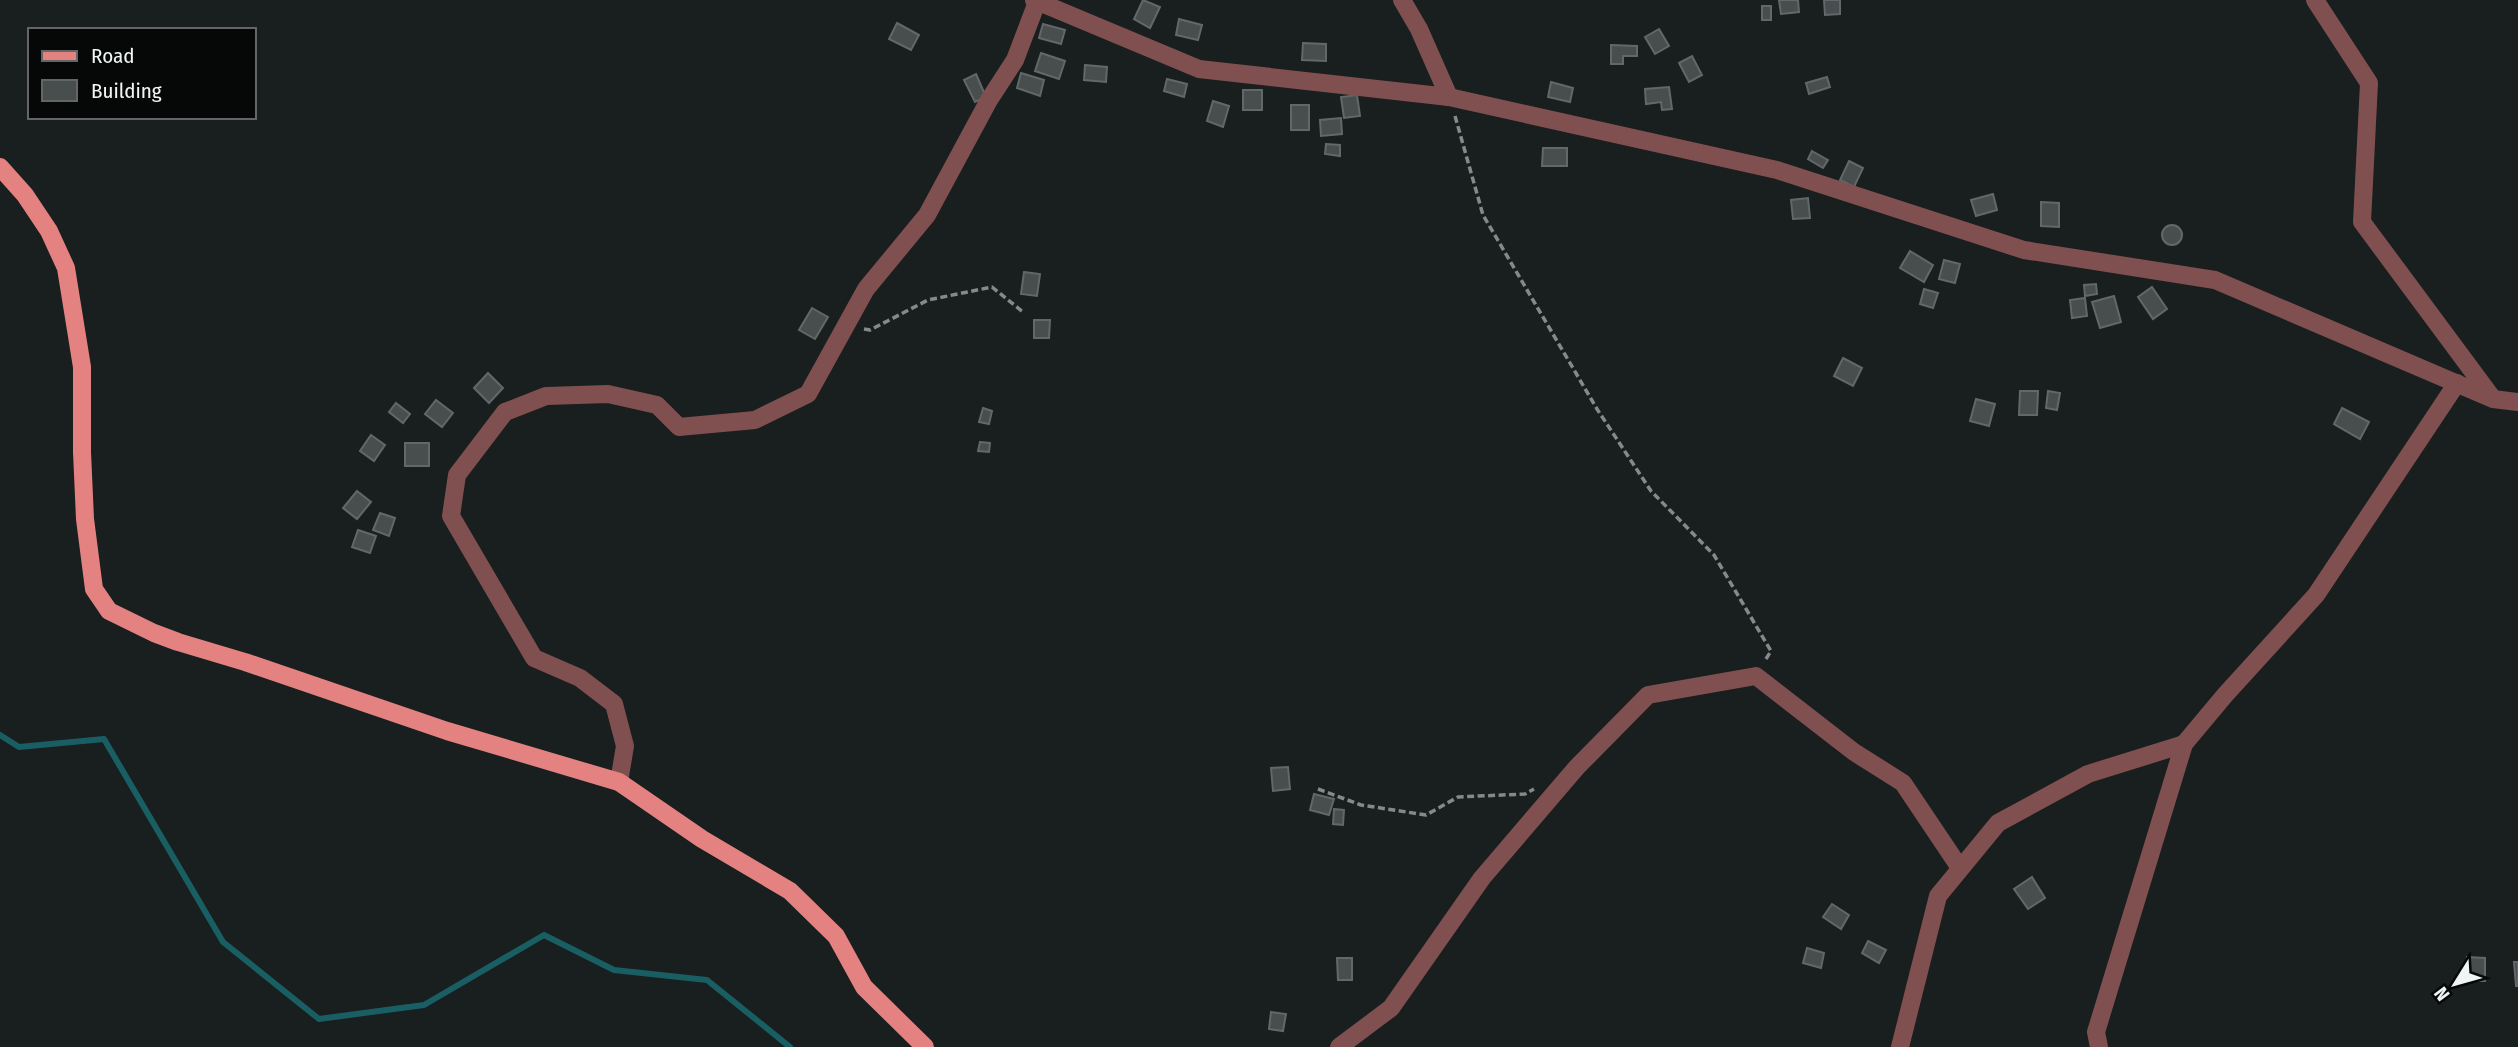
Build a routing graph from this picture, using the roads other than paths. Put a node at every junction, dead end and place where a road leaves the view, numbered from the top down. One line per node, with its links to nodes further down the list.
1 (1402, 0): 4 (street)
2 (2315, 0): 7 (street)
3 (1035, 1): 4 (street); 10 (street)
4 (1450, 97): 6 (street)
5 (0, 167): 10 (main road)
6 (2457, 383): 7 (street); 9 (street)
7 (2493, 399): 8 (street)
8 (2518, 402)
9 (2184, 744): 11 (street); 15 (street)
10 (619, 782): 12 (main road)
11 (1960, 869): 13 (street); 14 (street)
12 (925, 1047)
13 (1339, 1047)
14 (1900, 1047)
15 (2099, 1047)

